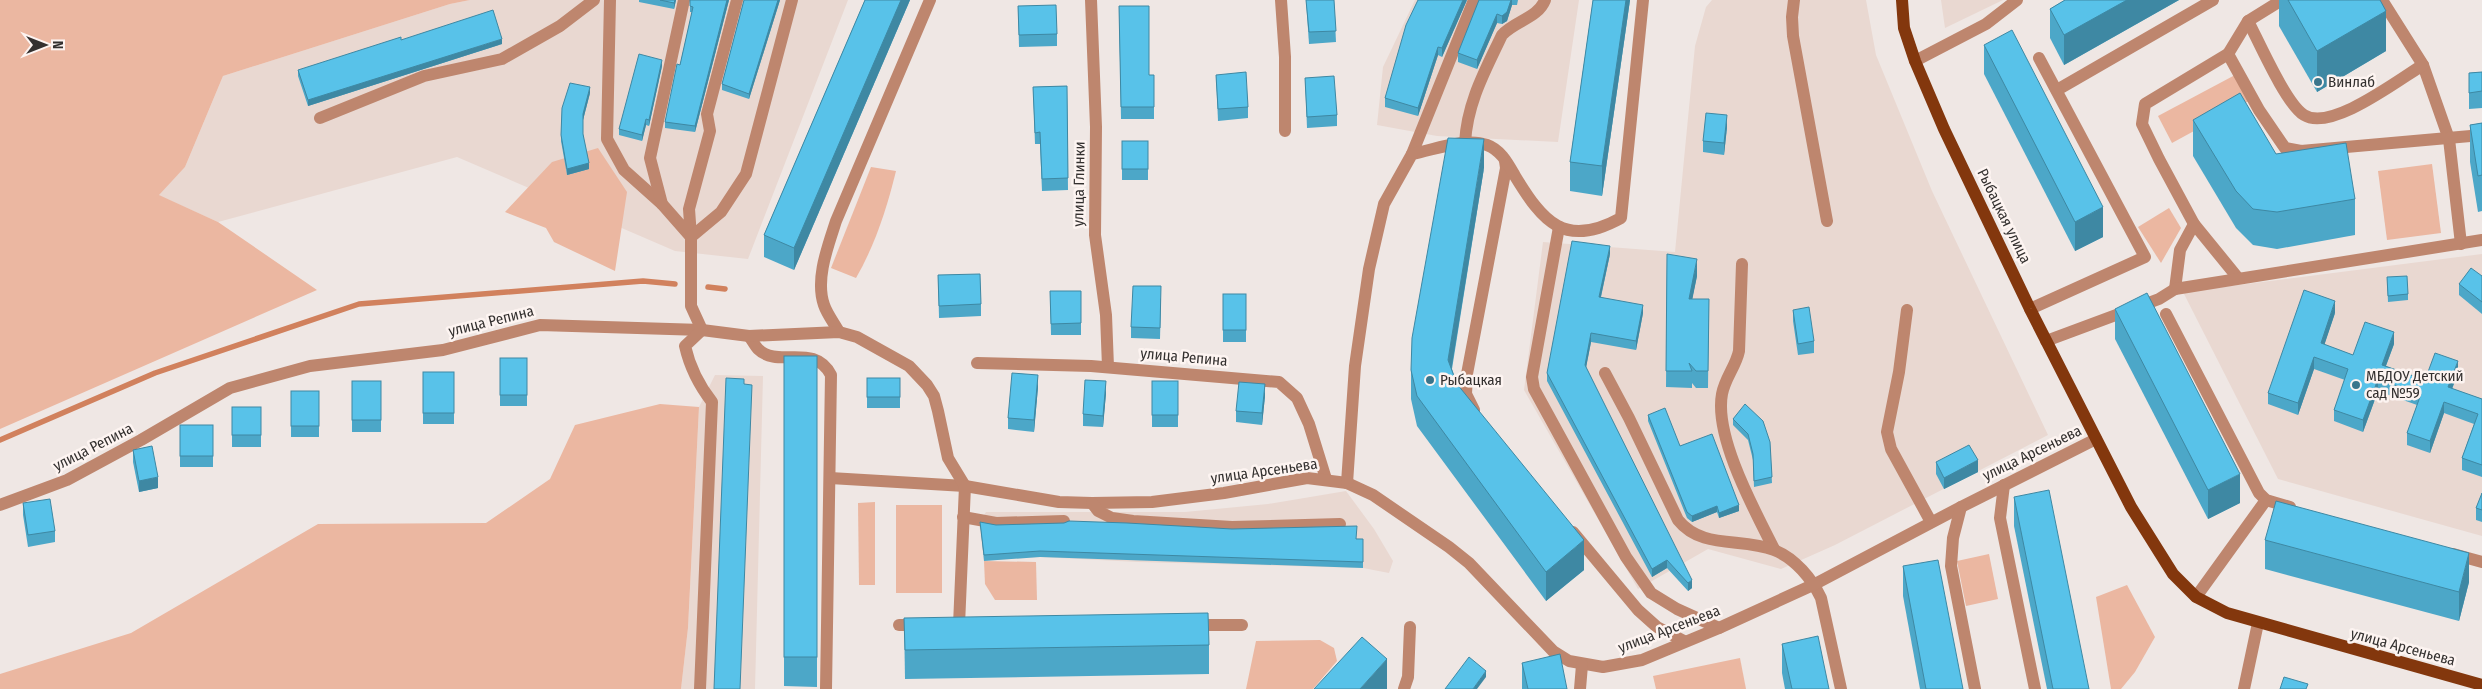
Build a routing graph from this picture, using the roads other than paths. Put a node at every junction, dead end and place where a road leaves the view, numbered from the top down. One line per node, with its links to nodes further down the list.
1 (594, 0): 24 (street)
2 (610, 0): 31 (street)
3 (684, 0): 31 (street)
4 (736, 0): 35 (street)
5 (792, 0): 35 (street)
6 (930, 0): 45 (street)
7 (1091, 0): 49 (street, улица Глинки)
8 (1281, 0): 25 (street)
9 (1474, 0): 29 (street)
10 (1545, 0): 28 (street)
11 (1643, 0): 34 (street)
12 (1794, 0): 32 (street)
13 (1902, 0): 21 (main road, Рыбацкая улица)
14 (2017, 0): 21 (street)
15 (2213, 0): 23 (street)
16 (2282, 0): 18 (street)
17 (2382, 0): 22 (street)
18 (2248, 21): 19 (street); 22 (street)
19 (2228, 54): 27 (street); 33 (street)
20 (2039, 58): 23 (street)
21 (1915, 61): 41 (main road, Рыбацкая улица)
22 (2422, 65): 27 (street)
23 (2057, 90): 41 (street)
24 (320, 118)
25 (1285, 131)
26 (2482, 135): 27 (street)
27 (2449, 139): 37 (street)
28 (1465, 143): 29 (street); 30 (street)
29 (1412, 154): 55 (street)
30 (1505, 159): 34 (street); 51 (street)
31 (662, 204): 35 (street)
32 (1827, 221)
33 (2194, 224): 39 (street); 40 (street)
34 (1559, 227): 80 (street)
35 (691, 237): 44 (street)
36 (2482, 240): 37 (street)
37 (2461, 244): 39 (street)
38 (1742, 264): 68 (street)
39 (2238, 278): 40 (street)
40 (2175, 289): 47 (street)
41 (2030, 309): 47 (main road, Рыбацкая улица)
42 (1907, 310): 65 (street)
43 (2166, 314): 58 (street)
44 (702, 330): 46 (street, улица Репина); 60 (street, улица Репина); 84 (street)
45 (839, 332): 46 (street, улица Репина); 57 (street, улица Репина)
46 (750, 336): 53 (street)
47 (2046, 341): 52 (main road, Рыбацкая улица)
48 (977, 363): 49 (street, улица Репина)
49 (1108, 367): 54 (street, улица Репина)
50 (1605, 373): 68 (street)
51 (1481, 419)
52 (2096, 440): 56 (street, улица Арсеньева); 72 (main road, улица Арсеньева)
53 (830, 478): 57 (street, улица Арсеньева); 85 (street)
54 (1326, 479): 55 (street, улица Арсеньева); 59 (street, улица Арсеньева)
55 (1347, 483): 82 (street, улица Арсеньева)
56 (2004, 485): 61 (street, улица Арсеньева); 90 (street)
57 (965, 486): 59 (street, улица Арсеньева); 63 (street)
58 (2266, 500): 62 (street); 72 (street)
59 (1092, 503): 66 (street)
60 (0, 504)
61 (1961, 507): 65 (street, улица Арсеньева); 89 (street)
62 (2305, 511)
63 (963, 517): 64 (street); 76 (street)
64 (1064, 521)
65 (1932, 522): 71 (street, улица Арсеньева)
66 (1340, 524)
67 (1567, 525): 81 (street)
68 (1774, 550): 71 (street)
69 (2445, 551): 70 (street)
70 (2482, 562)
71 (1814, 584): 80 (street, улица Арсеньева); 88 (street)
72 (2196, 597): 73 (main road, улица Арсеньева)
73 (2258, 623): 83 (main road, улица Арсеньева); 91 (street)
74 (899, 625): 75 (street)
75 (933, 625)
76 (959, 625)
77 (1174, 625): 78 (street)
78 (1242, 625)
79 (1410, 627): 86 (street)
80 (1719, 628): 81 (street, улица Арсеньева)
81 (1684, 641): 82 (street, улица Арсеньева)
82 (1582, 664): 87 (street)
83 (2482, 685)
84 (700, 689)
85 (826, 689)
86 (1404, 689)
87 (1580, 689)
88 (1841, 689)
89 (1975, 689)
90 (2035, 689)
91 (2244, 689)

